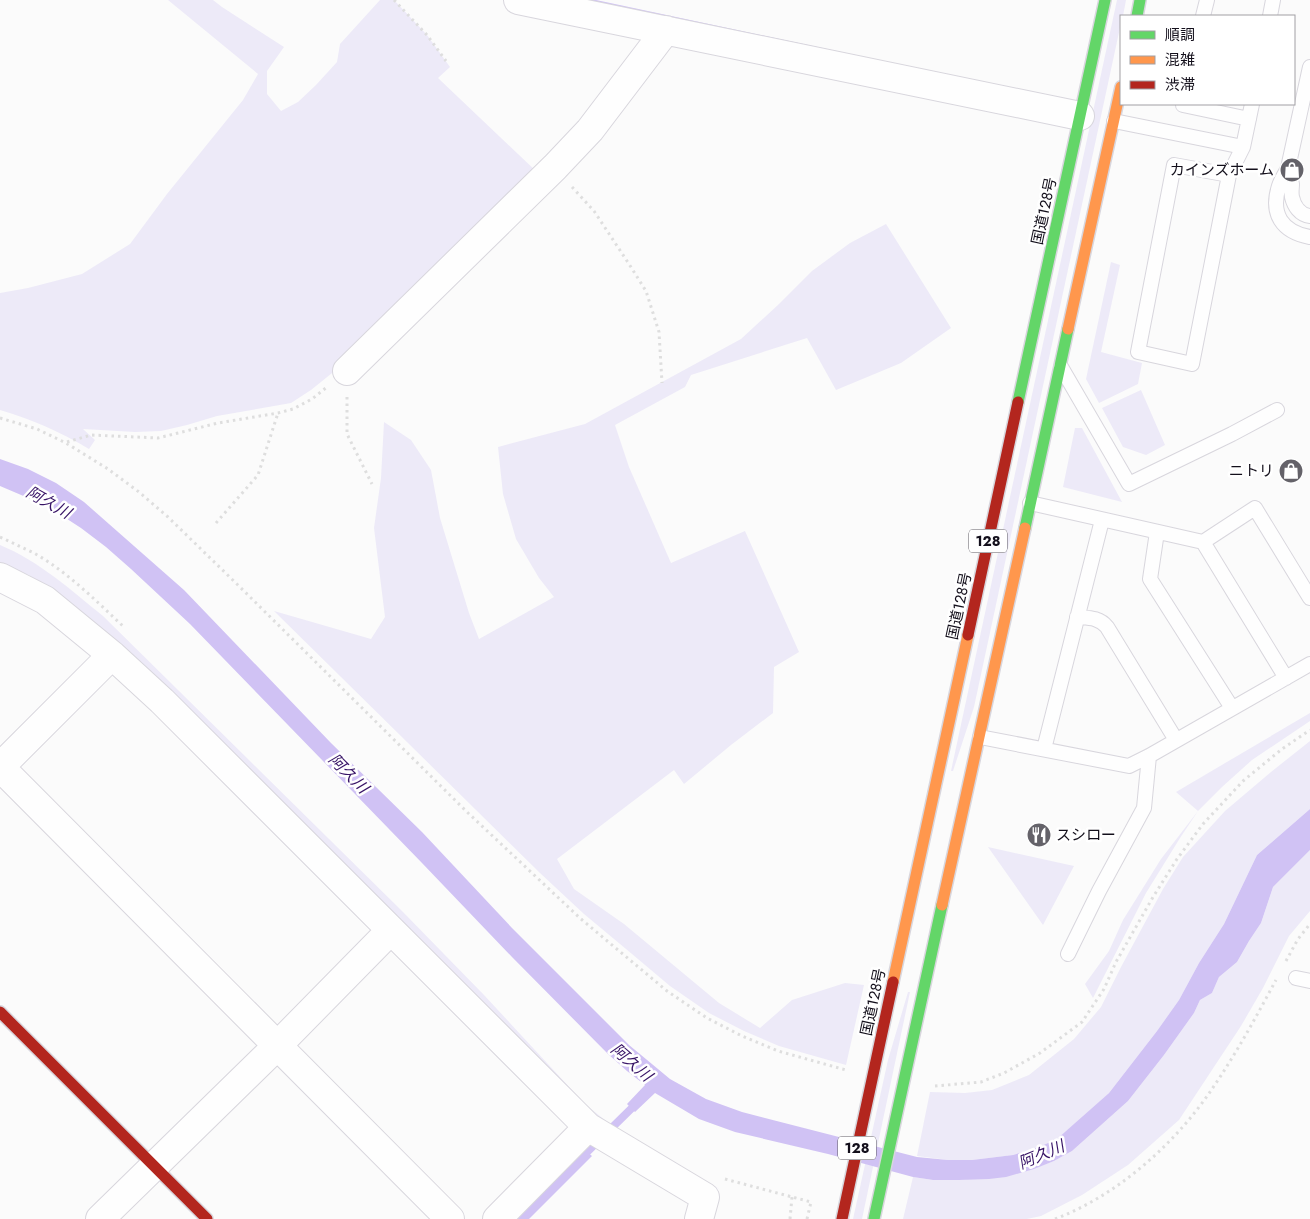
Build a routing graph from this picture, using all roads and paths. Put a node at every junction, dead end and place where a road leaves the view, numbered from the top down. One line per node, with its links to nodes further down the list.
1 (394, 0): 11 (path)
2 (518, 0): 10 (street)
3 (1105, 0): 16 (main road, 国道128号 / 128)
4 (1140, 0): 7 (main road)
5 (1207, 0): 8 (lane)
6 (1273, 0): 9 (lane)
7 (1137, 15)
8 (1203, 15)
9 (1270, 15)
10 (666, 30): 16 (street); 20 (street)
11 (446, 61)
12 (1310, 67): 21 (lane)
13 (1120, 92): 18 (main road, 128)
14 (1187, 105): 17 (lane)
15 (1252, 105): 17 (lane)
16 (1080, 116): 68 (main road, 国道128号 / 128)
17 (1249, 119): 19 (lane)
18 (1114, 121): 19 (lane); 25 (main road, 128)
19 (1243, 147): 22 (lane)
20 (555, 168): 26 (street); 27 (path)
21 (1288, 168): 23 (lane); 24 (lane)
22 (1229, 175): 22 (lane)
23 (1310, 216)
24 (1310, 238)
25 (1061, 366): 28 (lane); 33 (main road, 128)
26 (347, 371): 29 (path); 32 (path)
27 (662, 383)
28 (1277, 410)
29 (278, 413): 31 (path); 35 (path)
30 (0, 418): 31 (path)
31 (66, 443): 62 (path)
32 (372, 484)
33 (1030, 503): 34 (lane); 48 (main road, 128)
34 (1102, 520): 36 (lane); 41 (lane)
35 (216, 523)
36 (1157, 532): 38 (lane); 46 (lane)
37 (0, 537): 42 (path)
38 (1203, 542): 40 (lane); 45 (lane)
39 (0, 577): 43 (street)
40 (1310, 598)
41 (1076, 617): 49 (lane); 50 (lane)
42 (128, 631)
43 (112, 655): 52 (street); 54 (street)
44 (1310, 664): 45 (lane)
45 (1286, 678): 46 (lane)
46 (1232, 708): 49 (lane)
47 (1310, 730): 63 (path)
48 (980, 737): 50 (lane); 76 (main road, 128)
49 (1176, 740): 51 (lane)
50 (1044, 749): 51 (lane)
51 (1149, 756): 55 (lane)
52 (0, 767): 61 (street)
53 (1310, 924): 56 (path)
54 (391, 930): 61 (street); 64 (street)
55 (1068, 954)
56 (1284, 964)
57 (1280, 972): 77 (path)
58 (1296, 978): 59 (lane)
59 (1310, 981)
60 (0, 1012): 65 (main road)
61 (277, 1046): 65 (street); 71 (street)
62 (852, 1072)
63 (935, 1086)
64 (588, 1128): 72 (street); 73 (street)
65 (153, 1167): 69 (street); 70 (main road)
66 (724, 1178): 67 (path)
67 (792, 1197): 74 (path); 75 (path)
68 (842, 1215)
69 (100, 1219)
70 (207, 1219)
71 (450, 1219)
72 (497, 1219)
73 (699, 1219)
74 (790, 1219)
75 (807, 1219)
76 (874, 1219)
77 (1055, 1219)

